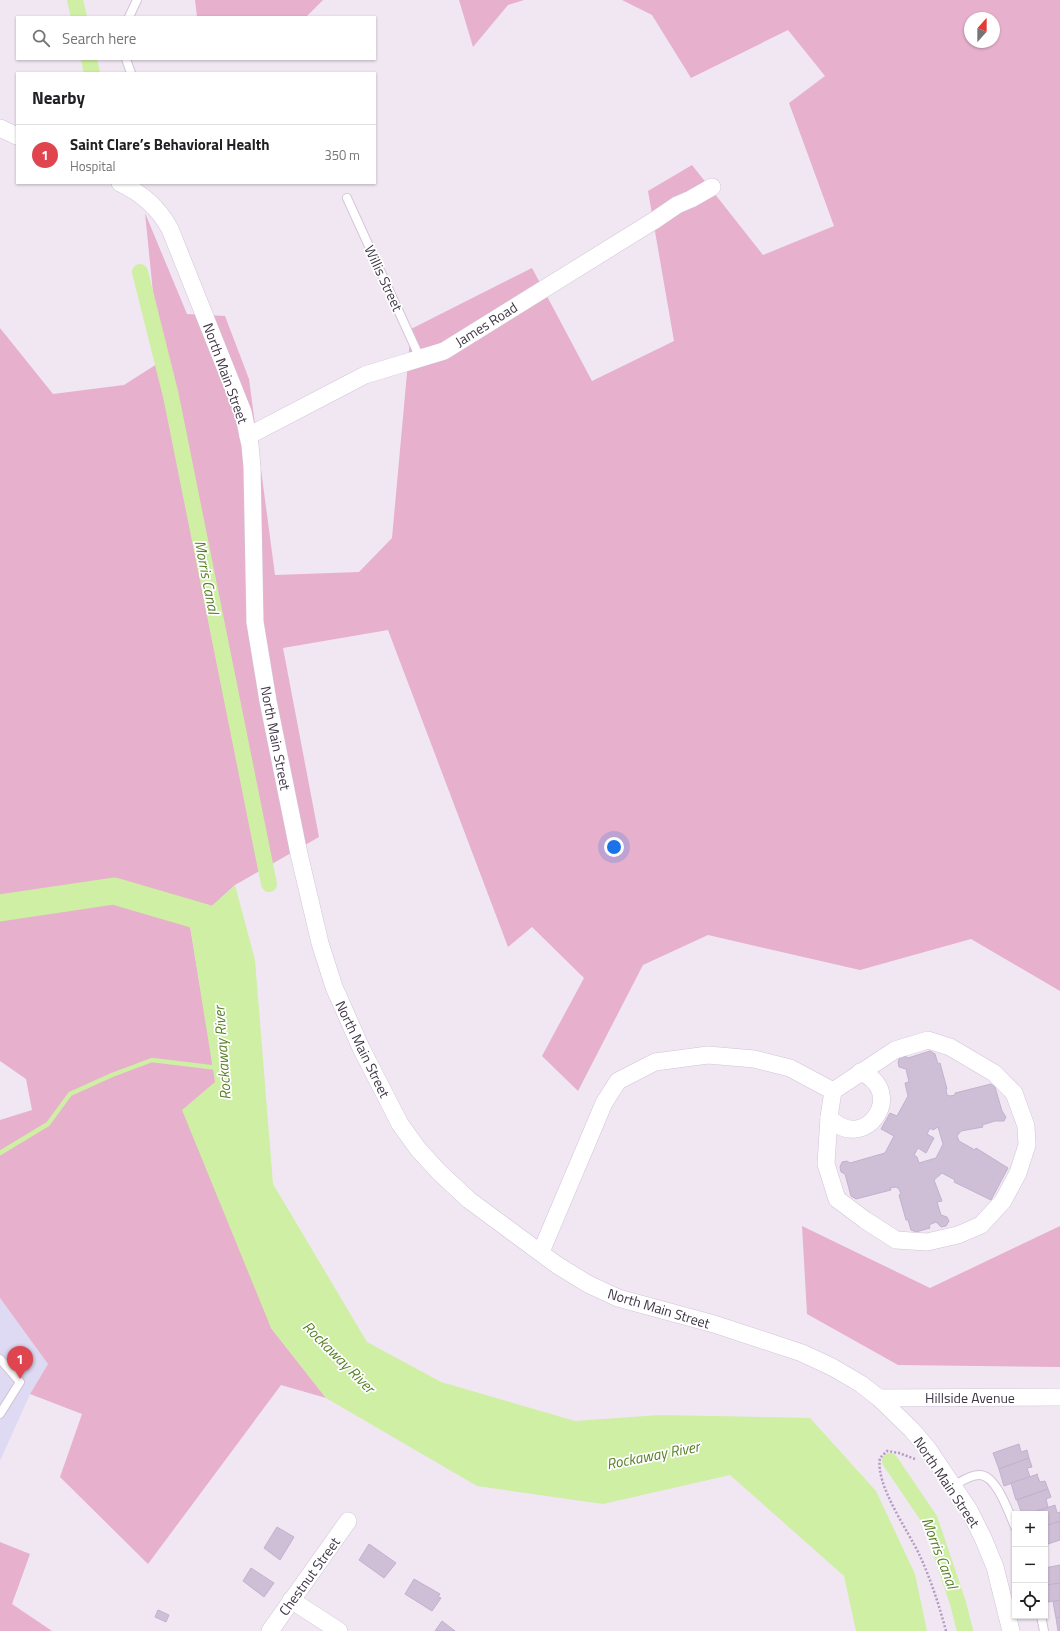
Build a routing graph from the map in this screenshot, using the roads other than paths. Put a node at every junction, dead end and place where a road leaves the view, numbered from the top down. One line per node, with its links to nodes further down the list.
1 (137, 0): 2 (lane)
2 (129, 16)
3 (126, 60): 4 (lane)
4 (131, 72)
5 (0, 128): 6 (street)
6 (16, 136)
7 (125, 184): 8 (street, North Main Street)
8 (139, 187): 12 (street, North Main Street)
9 (712, 187): 11 (street, James Road)
10 (347, 198): 11 (lane, Willis Street)
11 (420, 358): 12 (street, James Road)
12 (248, 436): 16 (street, North Main Street)
13 (860, 1072): 14 (street); 15 (street); 15 (street)
14 (833, 1091): 15 (street); 16 (street)
15 (829, 1117)
16 (541, 1252): 19 (street, North Main Street)
17 (0, 1359): 20 (lane)
18 (1060, 1397): 19 (street, Hillside Avenue)
19 (879, 1398): 21 (street, North Main Street)
20 (0, 1414)
21 (953, 1486): 22 (lane); 28 (street, North Main Street)
22 (1012, 1520)
23 (348, 1521): 24 (street, Chestnut Street)
24 (291, 1600): 26 (street, Chestnut Street); 27 (street)
25 (1042, 1619): 29 (lane)
26 (270, 1631)
27 (339, 1631)
28 (1011, 1631)
29 (1044, 1631)

